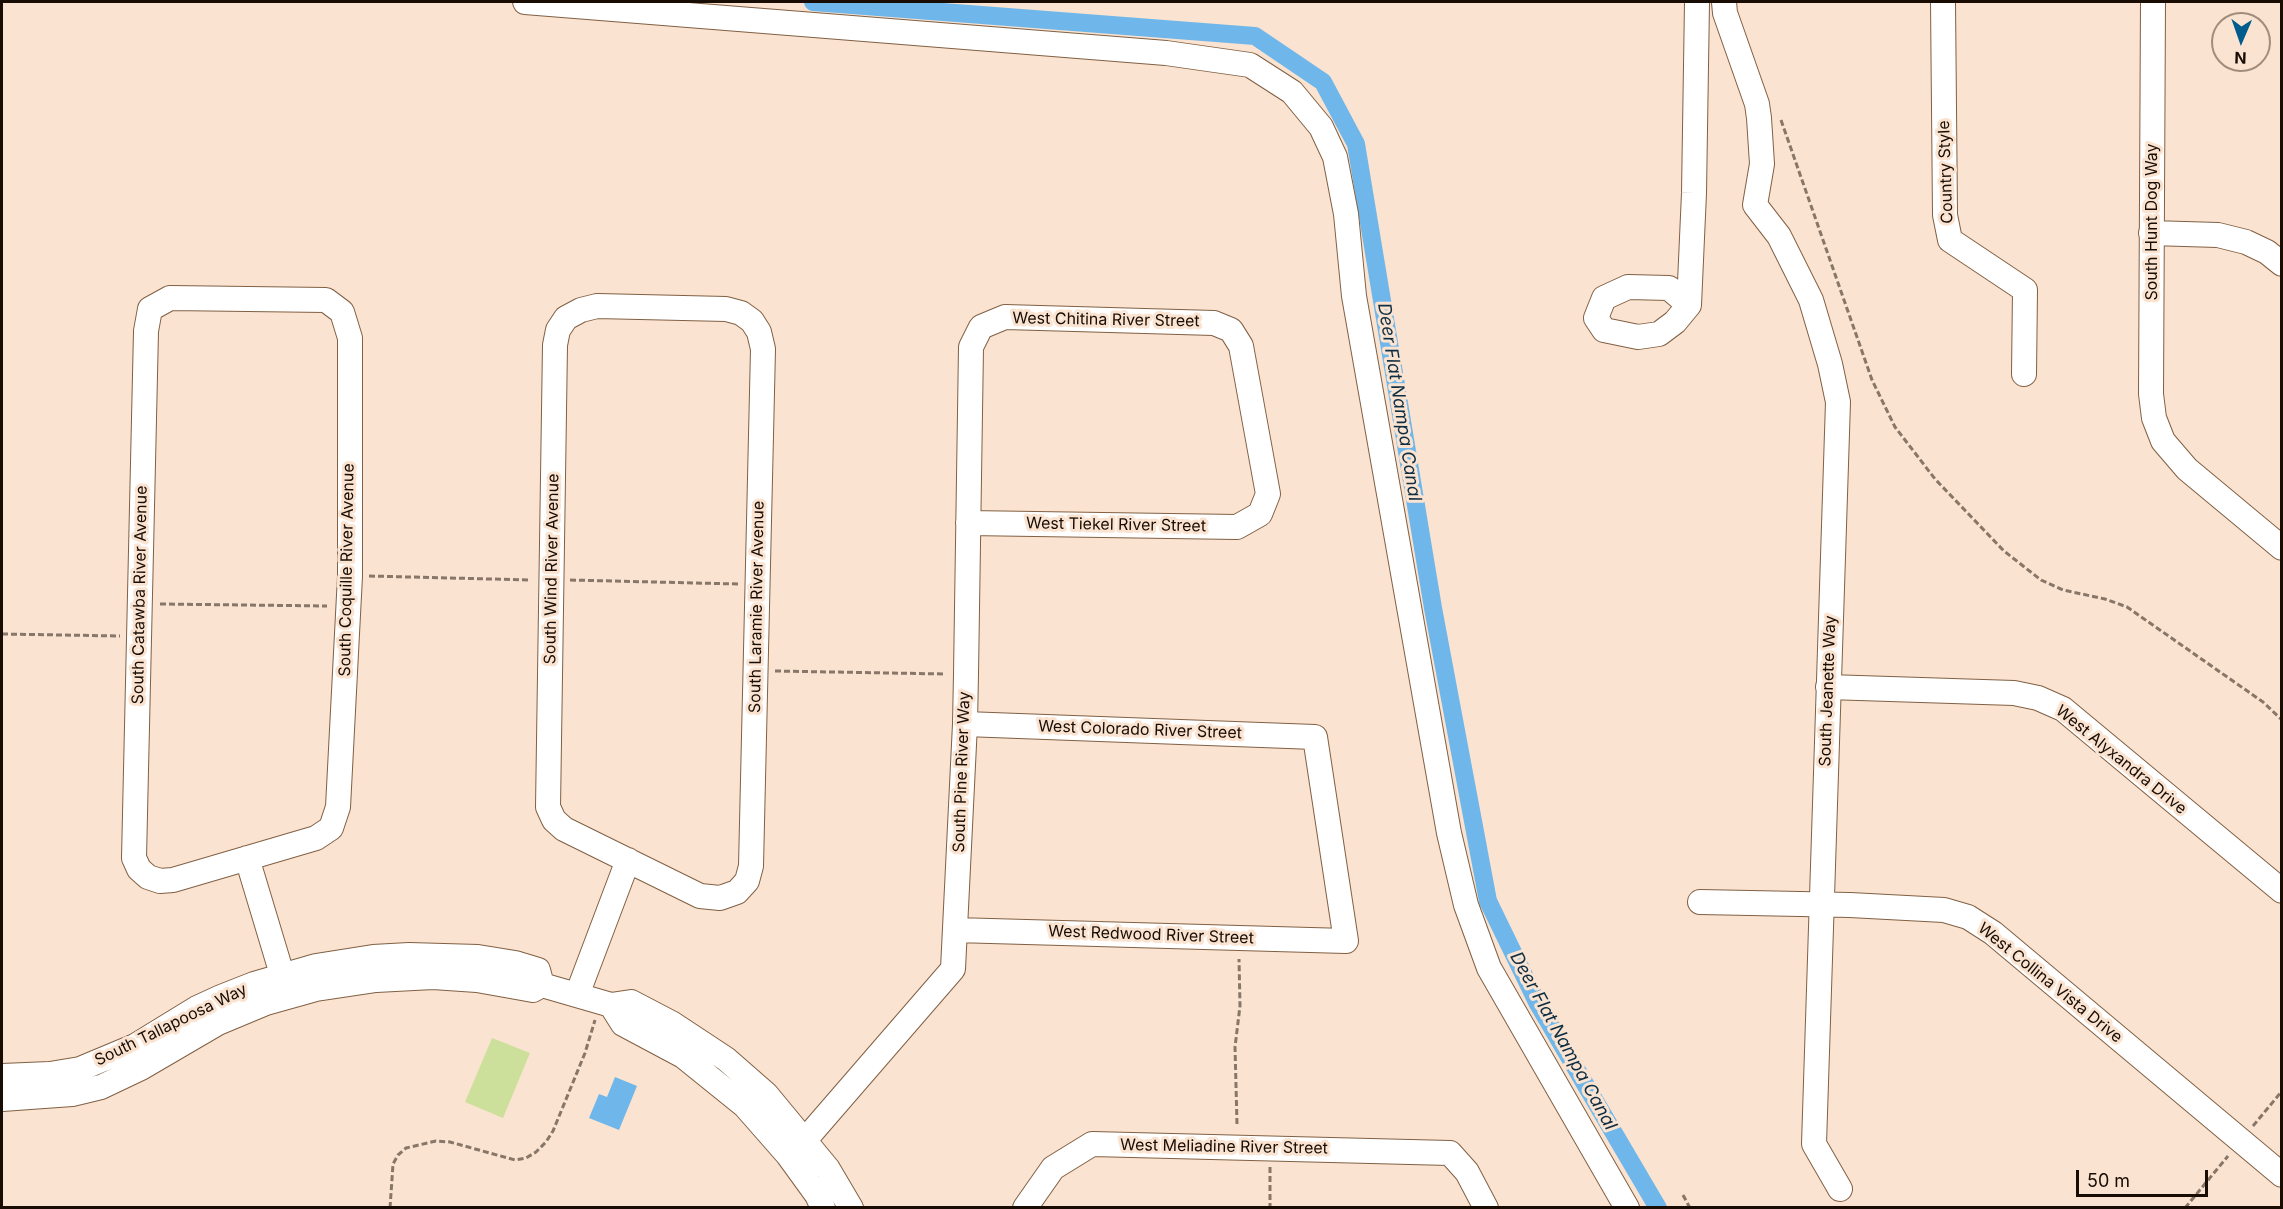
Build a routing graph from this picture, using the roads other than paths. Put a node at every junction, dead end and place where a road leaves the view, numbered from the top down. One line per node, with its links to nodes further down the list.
1 (525, 2): 36 (street)
2 (1697, 2): 8 (street)
3 (1724, 2): 16 (street, South Jeanette Way)
4 (1943, 2): 12 (street, Country Style)
5 (2153, 2): 6 (street, South Hunt Dog Way)
6 (2151, 233): 7 (street); 15 (street, South Hunt Dog Way)
7 (2282, 264)
8 (1689, 305)
9 (150, 309): 18 (street, South Catawba River Avenue); 18 (street, South Coquille River Avenue)
10 (752, 321): 19 (street, South Laramie River Avenue); 19 (street, South Wind River Avenue)
11 (981, 327): 13 (street, West Chitina River Street); 14 (street, South Pine River Way)
12 (2024, 374)
13 (1260, 514): 14 (street, West Tiekel River Street)
14 (968, 523): 17 (street, South Pine River Way)
15 (2282, 548)
16 (1828, 687): 20 (street, West Alyxandra Drive); 22 (street, South Jeanette Way)
17 (965, 724): 23 (street, South Pine River Way); 24 (street, West Colorado River Street)
18 (247, 858): 25 (street)
19 (628, 860): 26 (street)
20 (2282, 891)
21 (1700, 902): 22 (street, West Collina Vista Drive)
22 (1822, 904): 30 (street, West Collina Vista Drive); 31 (street, South Jeanette Way)
23 (955, 930): 24 (street, West Redwood River Street); 29 (street, South Pine River Way)
24 (1346, 941)
25 (286, 986): 26 (street, South Tallapoosa Way); 27 (street, South Tallapoosa Way); 28 (street, South Tallapoosa Way)
26 (577, 995): 29 (street, South Tallapoosa Way)
27 (2, 1076)
28 (2, 1098)
29 (796, 1147): 32 (street, South Tallapoosa Way); 33 (street, South Tallapoosa Way)
30 (2282, 1175)
31 (1840, 1189)
32 (823, 1208)
33 (851, 1208)
34 (1025, 1208): 35 (street, West Meliadine River Street)
35 (1486, 1208)
36 (1627, 1208)

